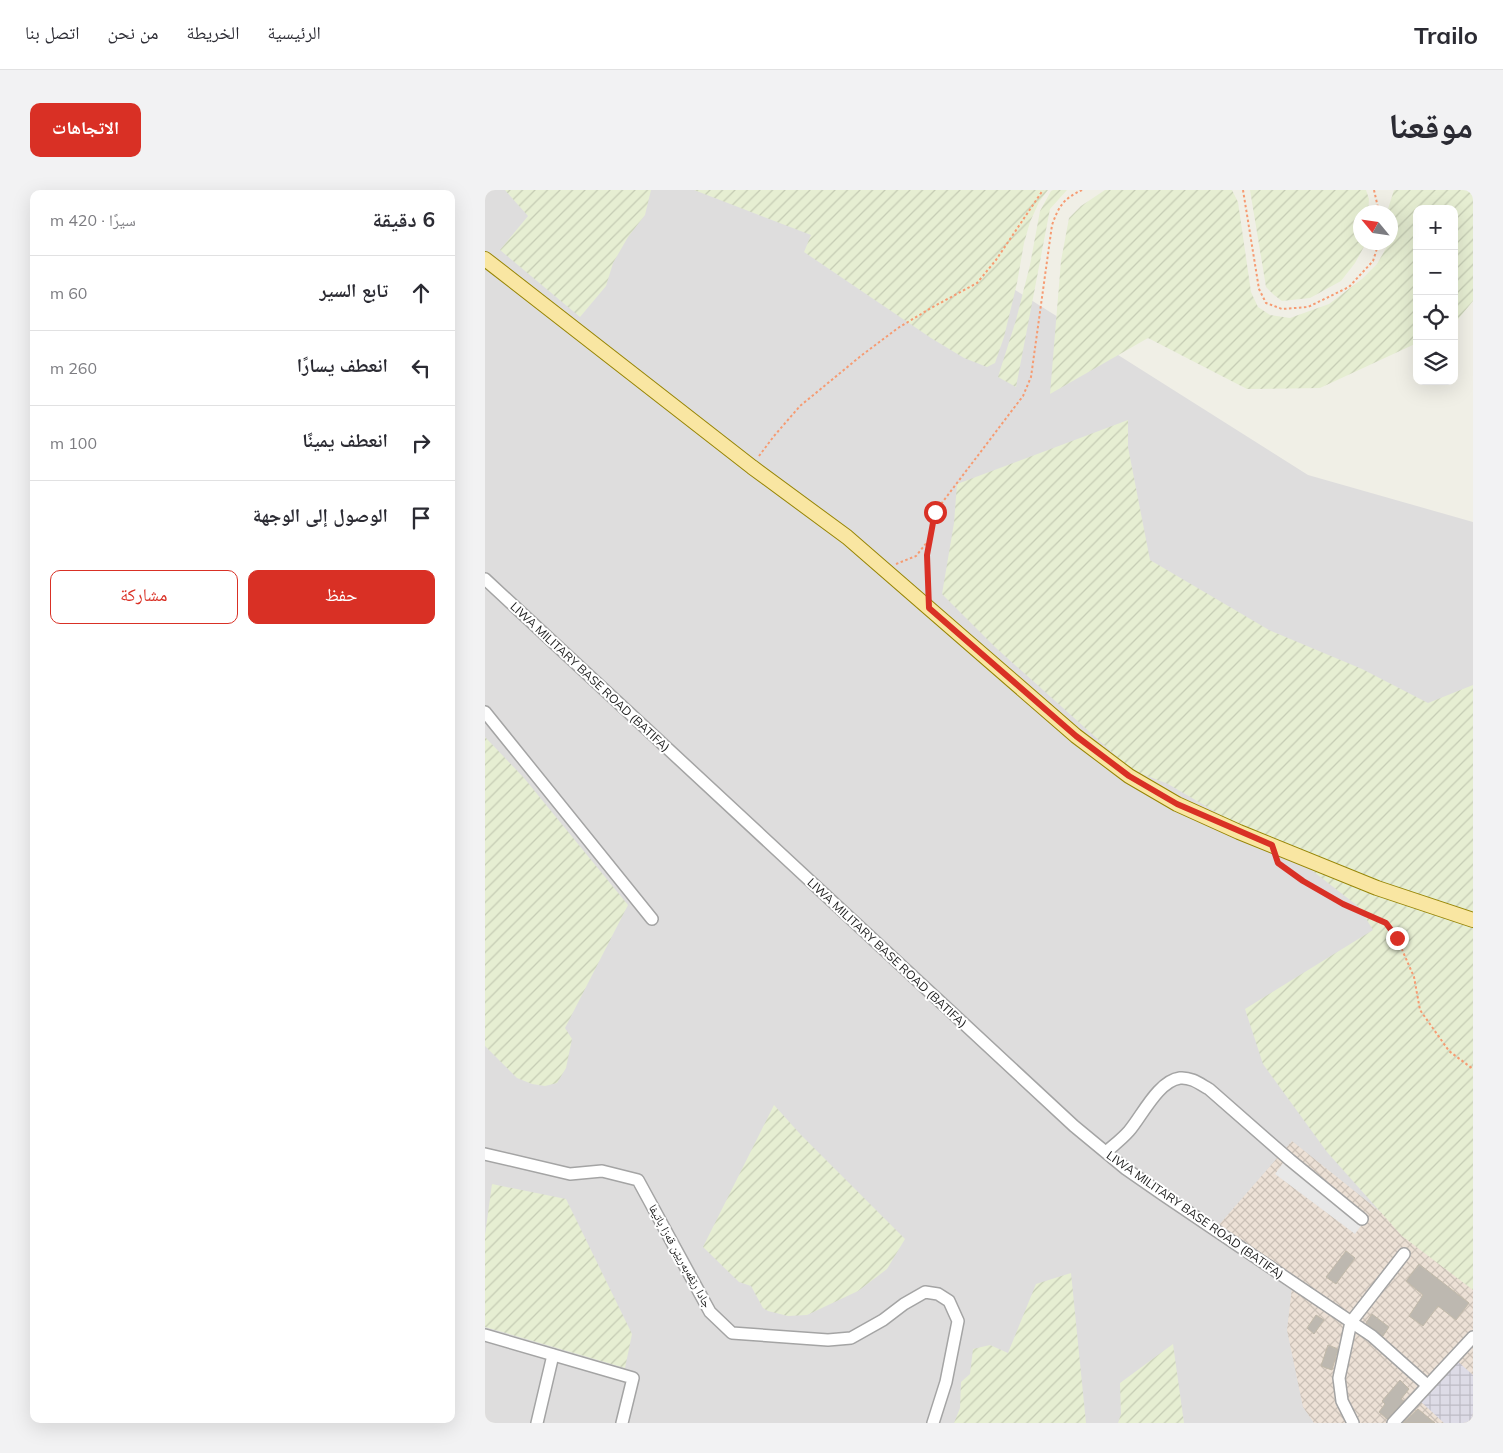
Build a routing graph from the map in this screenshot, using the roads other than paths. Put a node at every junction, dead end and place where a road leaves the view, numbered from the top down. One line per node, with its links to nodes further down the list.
1 (485, 259): 5 (main road)
2 (485, 579): 6 (street, LIWA MILITARY BASE ROAD (BATIFA))
3 (485, 712): 4 (street)
4 (652, 919)
5 (1473, 920)
6 (1106, 1152): 8 (street); 10 (street, LIWA MILITARY BASE ROAD (BATIFA))
7 (485, 1154): 17 (street, جادا رێڤه‌به‌ريێن قه‌زا باتيفا)
8 (1362, 1219)
9 (1404, 1254): 10 (street)
10 (1351, 1322): 14 (street, LIWA MILITARY BASE ROAD (BATIFA)); 18 (street)
11 (485, 1335): 13 (street)
12 (1473, 1337): 14 (street)
13 (553, 1356): 15 (street); 16 (street)
14 (1427, 1385): 19 (street)
15 (537, 1423)
16 (622, 1423)
17 (933, 1423)
18 (1353, 1423)
19 (1393, 1423)

